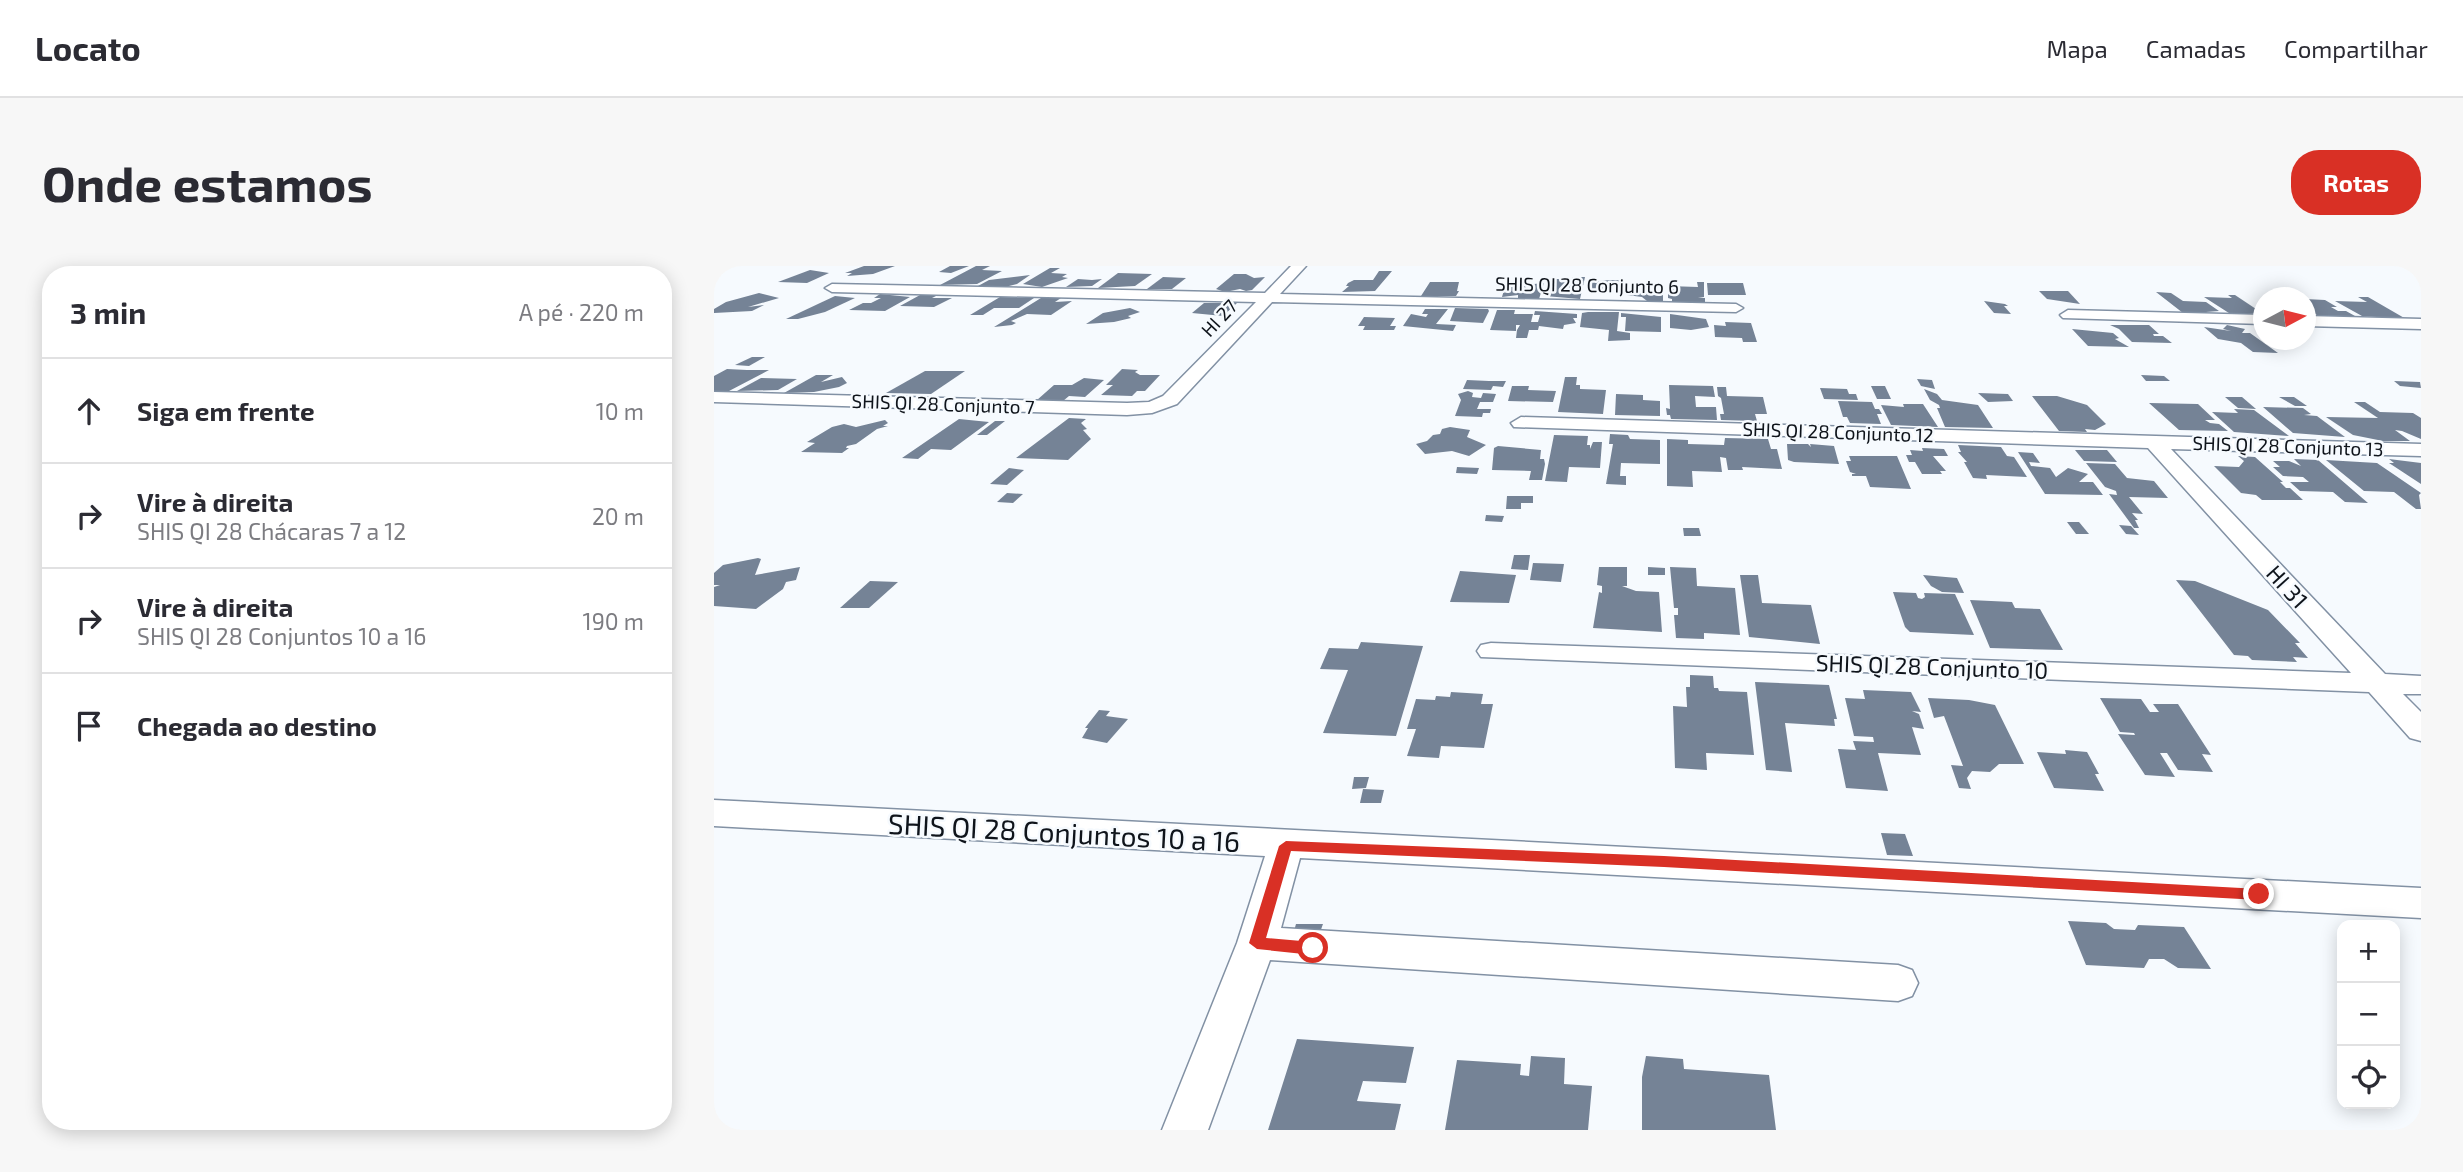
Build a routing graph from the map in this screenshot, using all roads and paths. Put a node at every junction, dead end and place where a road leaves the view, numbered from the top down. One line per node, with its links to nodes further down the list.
1 (1299, 266): 3 (street, HI 27)
2 (832, 288): 3 (street, SHIS QI 28 Conjunto 6)
3 (1268, 297): 4 (street, SHIS QI 28 Conjunto 6); 10 (street, HI 27)
4 (1736, 308)
5 (2067, 315): 6 (street)
6 (2253, 320)
7 (2316, 321): 8 (street)
8 (2421, 324)
9 (714, 397): 10 (street, SHIS QI 28 Conjunto 7)
10 (1170, 400)
11 (1521, 423): 12 (street, SHIS QI 28 Conjunto 12)
12 (2154, 442): 13 (street, SHIS QI 28 Conjunto 13); 15 (street, HI 31)
13 (2421, 450)
14 (1491, 651): 15 (street, SHIS QI 28 Conjunto 10)
15 (2374, 683): 16 (street, SHIS QI 28 Conjunto 10); 17 (street, HI 31)
16 (2421, 685)
17 (2421, 732)
18 (714, 813): 19 (street, SHIS QI 28 Conjuntos 10 a 16)
19 (1286, 846): 20 (street, SHIS QI 28 Conjuntos 10 a 16); 21 (street)
20 (2421, 904)
21 (1257, 943): 22 (street); 23 (street)
22 (1898, 984)
23 (1185, 1130)

